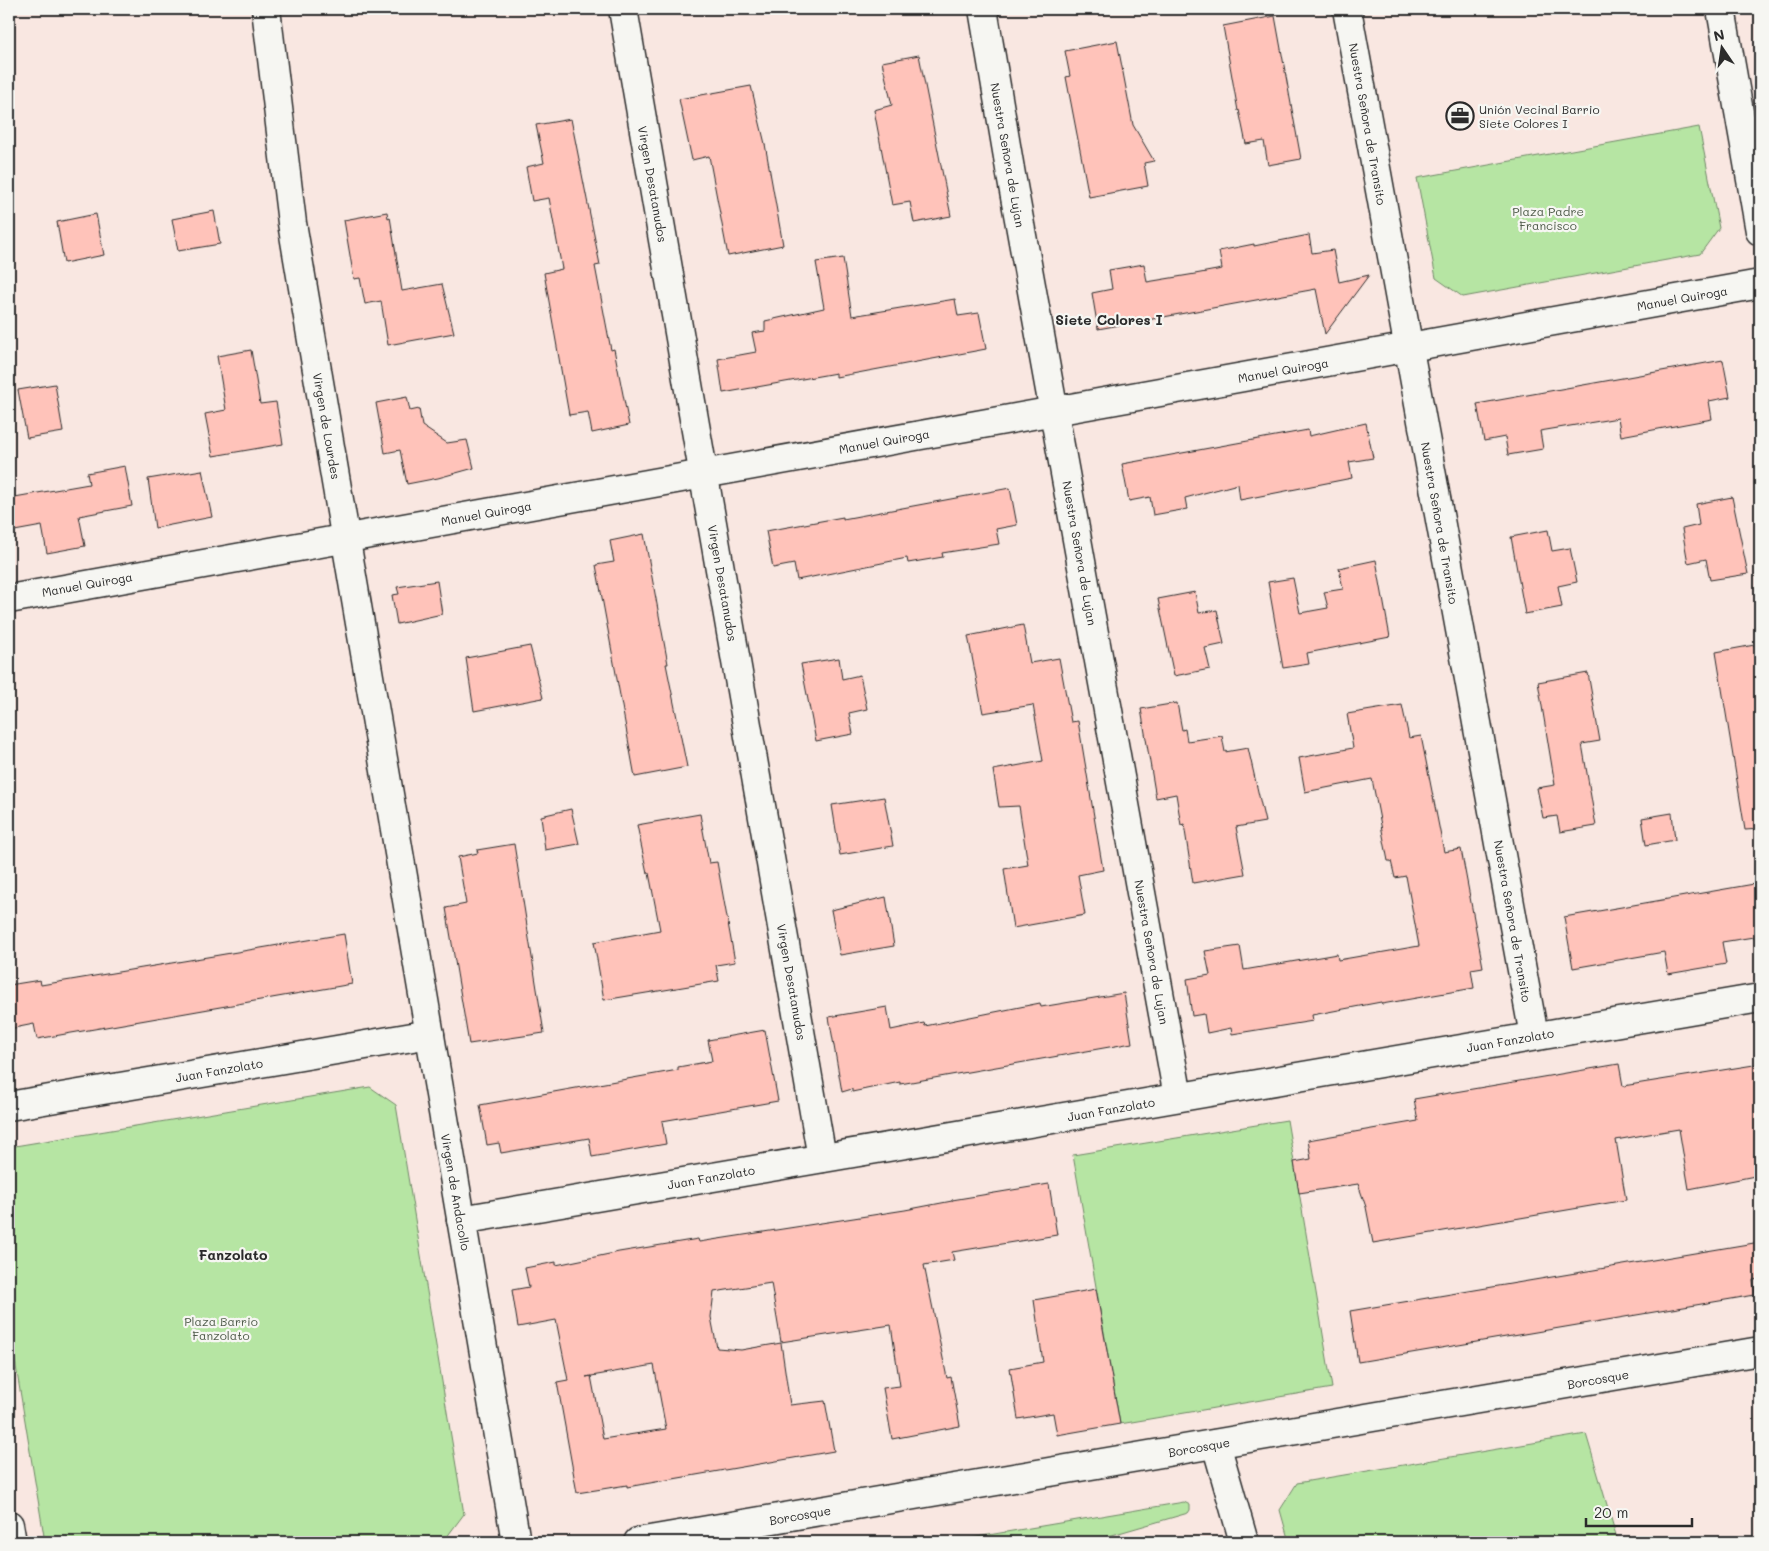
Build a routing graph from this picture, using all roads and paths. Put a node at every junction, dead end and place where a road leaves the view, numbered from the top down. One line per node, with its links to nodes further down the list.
1 (266, 9): 11 (street, Virgen de Lourdes)
2 (623, 9): 10 (street, Virgen Desatanudos)
3 (983, 9): 9 (street, Nuestra Señora de Lujan)
4 (1347, 9): 8 (street, Nuestra Señora de Transito)
5 (1721, 9): 6 (street)
6 (1760, 231)
7 (1760, 284): 8 (street, Manuel Quiroga)
8 (1409, 347): 9 (street, Manuel Quiroga); 16 (street, Nuestra Señora de Transito)
9 (1054, 411): 10 (street, Manuel Quiroga); 17 (street, Nuestra Señora de Lujan)
10 (704, 474): 11 (street, Manuel Quiroga); 19 (street, Virgen Desatanudos)
11 (346, 538): 12 (street, Manuel Quiroga); 13 (street, Virgen de Lourdes)
12 (9, 598)
13 (397, 841): 15 (street, Virgen de Andacollo)
14 (1760, 998): 16 (street, Juan Fanzolato)
15 (430, 1034): 18 (street, Juan Fanzolato); 20 (street, Virgen de Andacollo)
16 (1534, 1036): 17 (street, Juan Fanzolato)
17 (1178, 1097): 19 (street, Juan Fanzolato)
18 (9, 1106)
19 (822, 1158): 20 (street, Juan Fanzolato)
20 (461, 1220): 26 (street, Virgen de Andacollo)
21 (1760, 1351): 22 (street, Borcosque)
22 (1216, 1444): 24 (street); 27 (street, Borcosque)
23 (9, 1525): 25 (street)
24 (1240, 1541)
25 (12, 1542)
26 (516, 1542)
27 (638, 1542)

